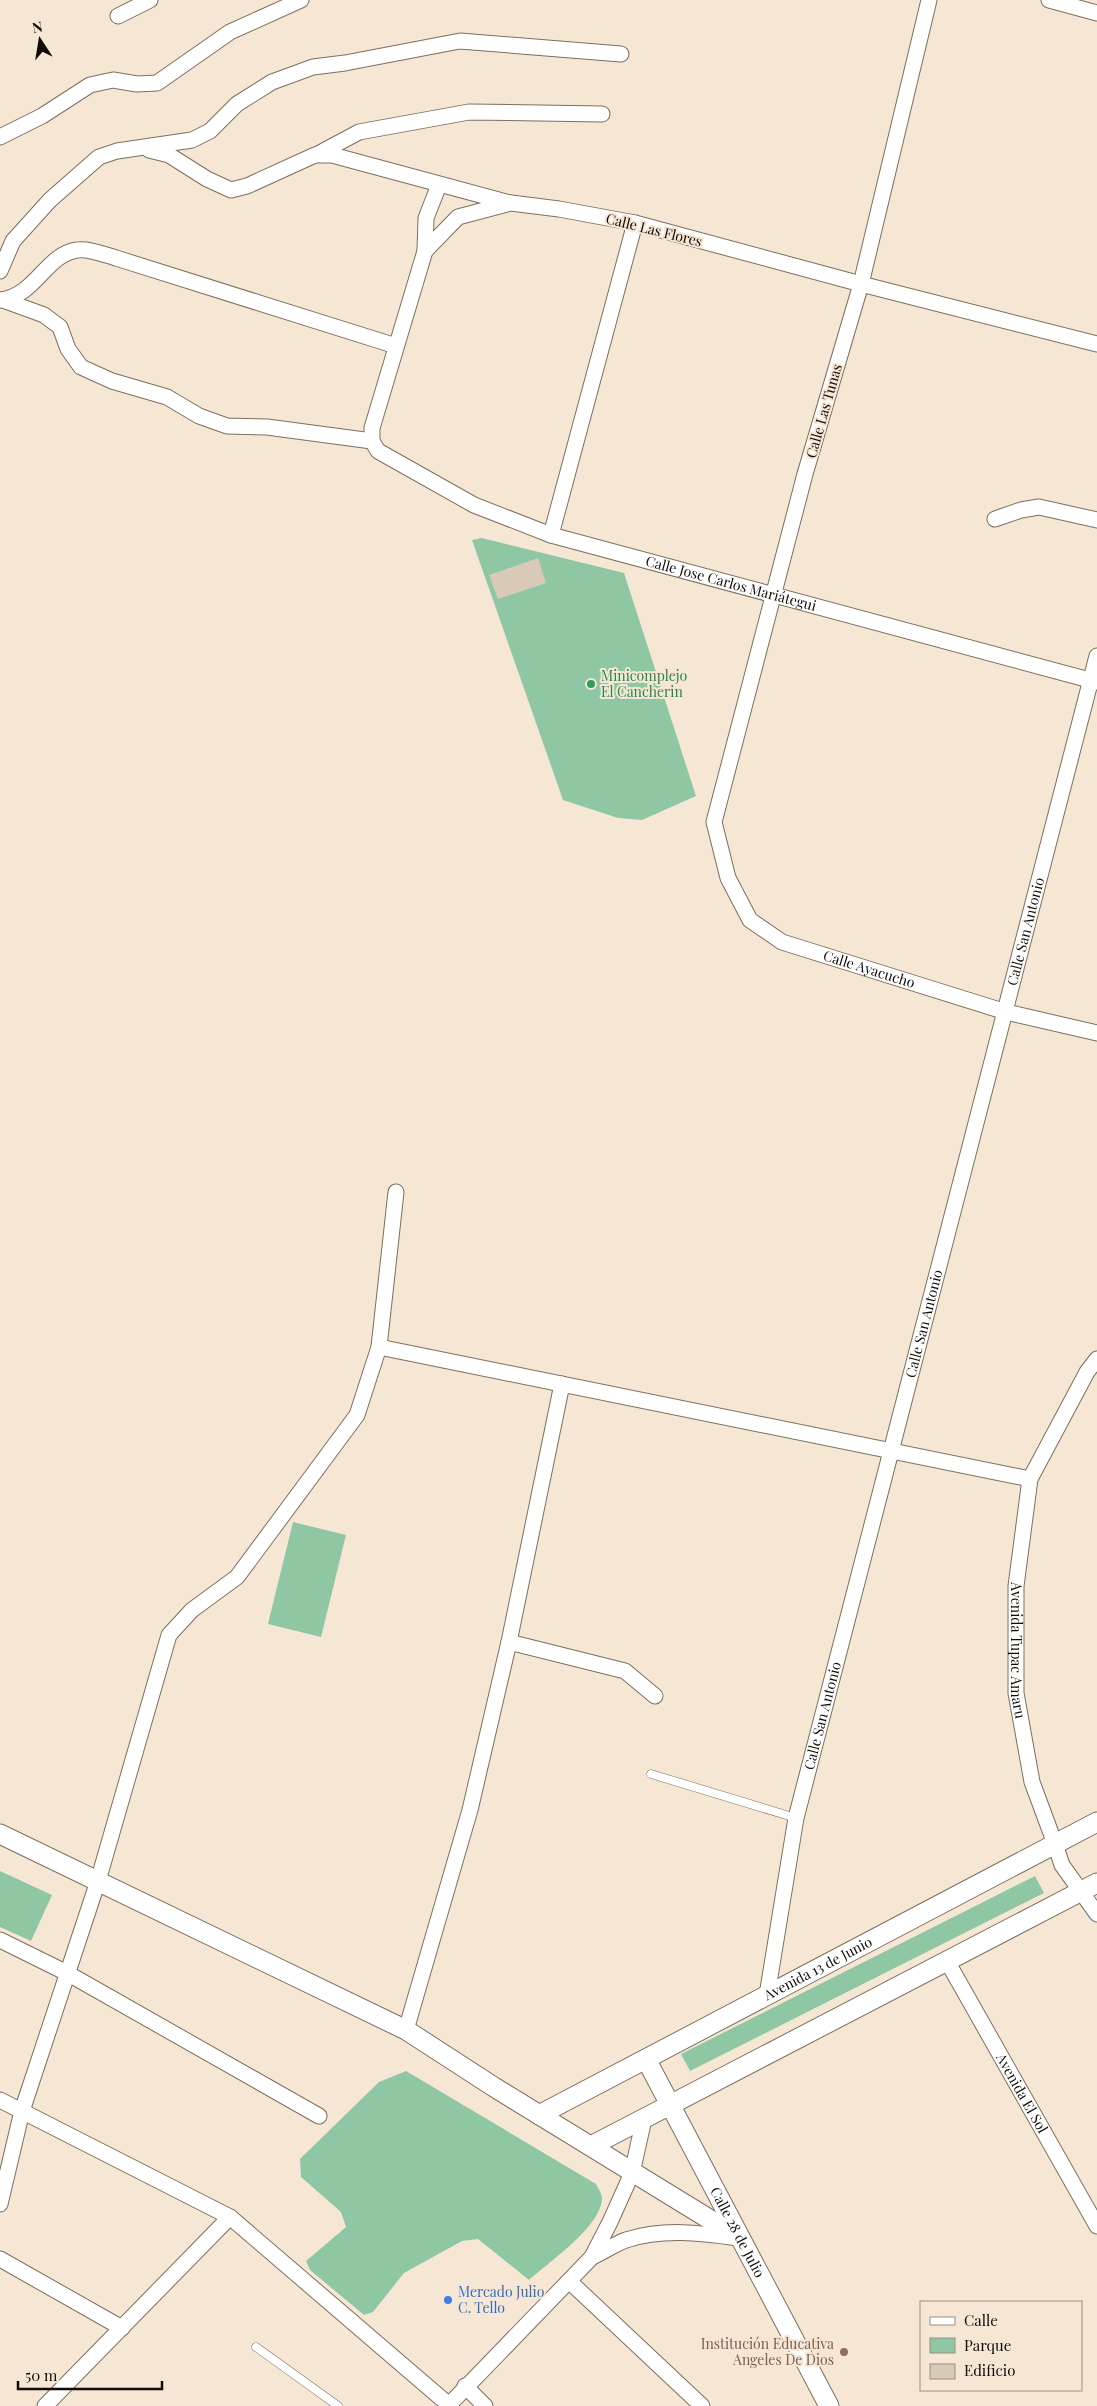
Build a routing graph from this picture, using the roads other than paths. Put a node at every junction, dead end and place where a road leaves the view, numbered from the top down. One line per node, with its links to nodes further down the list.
1 (150, 0): 6 (street)
2 (301, 0): 9 (street)
3 (929, 0): 17 (street, Calle Las Tunas)
4 (1049, 0): 5 (street)
5 (1097, 13)
6 (118, 16)
7 (621, 54): 10 (street)
8 (602, 114): 11 (street)
9 (0, 137)
10 (138, 148): 11 (street); 16 (street)
11 (315, 155): 12 (street)
12 (439, 185): 13 (street); 15 (street)
13 (511, 203): 14 (street, Calle Las Flores); 15 (street, Calle Las Flores)
14 (635, 223): 17 (street, Calle Las Flores); 24 (street)
15 (425, 251): 20 (street, Calle Las Flores)
16 (0, 271)
17 (861, 284): 19 (street, Calle Las Flores); 25 (street, Calle Las Tunas)
18 (1, 300): 20 (street); 21 (street)
19 (1097, 344)
20 (396, 346): 21 (street, Calle Las Flores)
21 (375, 446): 24 (street, Calle Jose Carlos Mariátegui)
22 (995, 519): 23 (street)
23 (1097, 520)
24 (551, 535): 25 (street, Calle Jose Carlos Mariátegui)
25 (773, 594): 27 (street, Calle Jose Carlos Mariátegui); 28 (street, Calle Las Tunas)
26 (1097, 656): 27 (street, Calle San Antonio)
27 (1094, 681): 29 (street, Calle San Antonio)
28 (714, 822): 29 (street, Calle Ayacucho)
29 (1006, 1012): 30 (street, Calle Ayacucho); 36 (street, Calle San Antonio)
30 (1097, 1033)
31 (396, 1192): 32 (street)
32 (379, 1347): 35 (street); 45 (street)
33 (1097, 1358): 34 (street, Avenida Tupac Amaru)
34 (1092, 1375): 37 (street, Avenida Tupac Amaru)
35 (562, 1384): 36 (street); 38 (street)
36 (890, 1451): 37 (street); 41 (street, Calle San Antonio)
37 (1030, 1479): 44 (street, Avenida Tupac Amaru)
38 (509, 1642): 39 (street); 52 (street)
39 (655, 1696)
40 (652, 1774): 41 (lane)
41 (796, 1818): 51 (street, Calle San Antonio)
42 (1097, 1822): 44 (street, Avenida 13 de Junio)
43 (0, 1834): 45 (street)
44 (1055, 1844): 46 (street, Avenida Tupac Amaru); 51 (street, Avenida 13 de Junio)
45 (98, 1882): 50 (street); 52 (street)
46 (1089, 1888): 47 (street, Avenida Tupac Amaru); 49 (street)
47 (1097, 1914)
48 (0, 1940): 50 (street)
49 (947, 1961): 55 (street); 64 (street, Avenida El Sol)
50 (67, 1973): 56 (street); 58 (street)
51 (767, 1995): 53 (street, Avenida 13 de Junio)
52 (406, 2030): 57 (street)
53 (646, 2058): 55 (street, Calle 28 de Julio); 57 (street, Avenida 13 de Junio)
54 (0, 2100): 56 (street)
55 (670, 2105): 59 (street); 65 (street, Calle 28 de Julio)
56 (22, 2111): 62 (street); 63 (street)
57 (540, 2115): 60 (street)
58 (319, 2116)
59 (644, 2119): 60 (street); 61 (street)
60 (591, 2146): 61 (street)
61 (632, 2173): 65 (street); 66 (street)
62 (0, 2204)
63 (230, 2217): 69 (street); 74 (street)
64 (1097, 2226)
65 (740, 2238): 66 (street); 77 (street, Calle 28 de Julio)
66 (592, 2257): 68 (street)
67 (0, 2259): 69 (street)
68 (569, 2281): 71 (street); 76 (street)
69 (122, 2328): 72 (street)
70 (256, 2347): 73 (lane)
71 (465, 2386): 74 (street); 75 (street)
72 (45, 2406)
73 (338, 2406)
74 (449, 2406)
75 (485, 2406)
76 (702, 2406)
77 (828, 2406)

